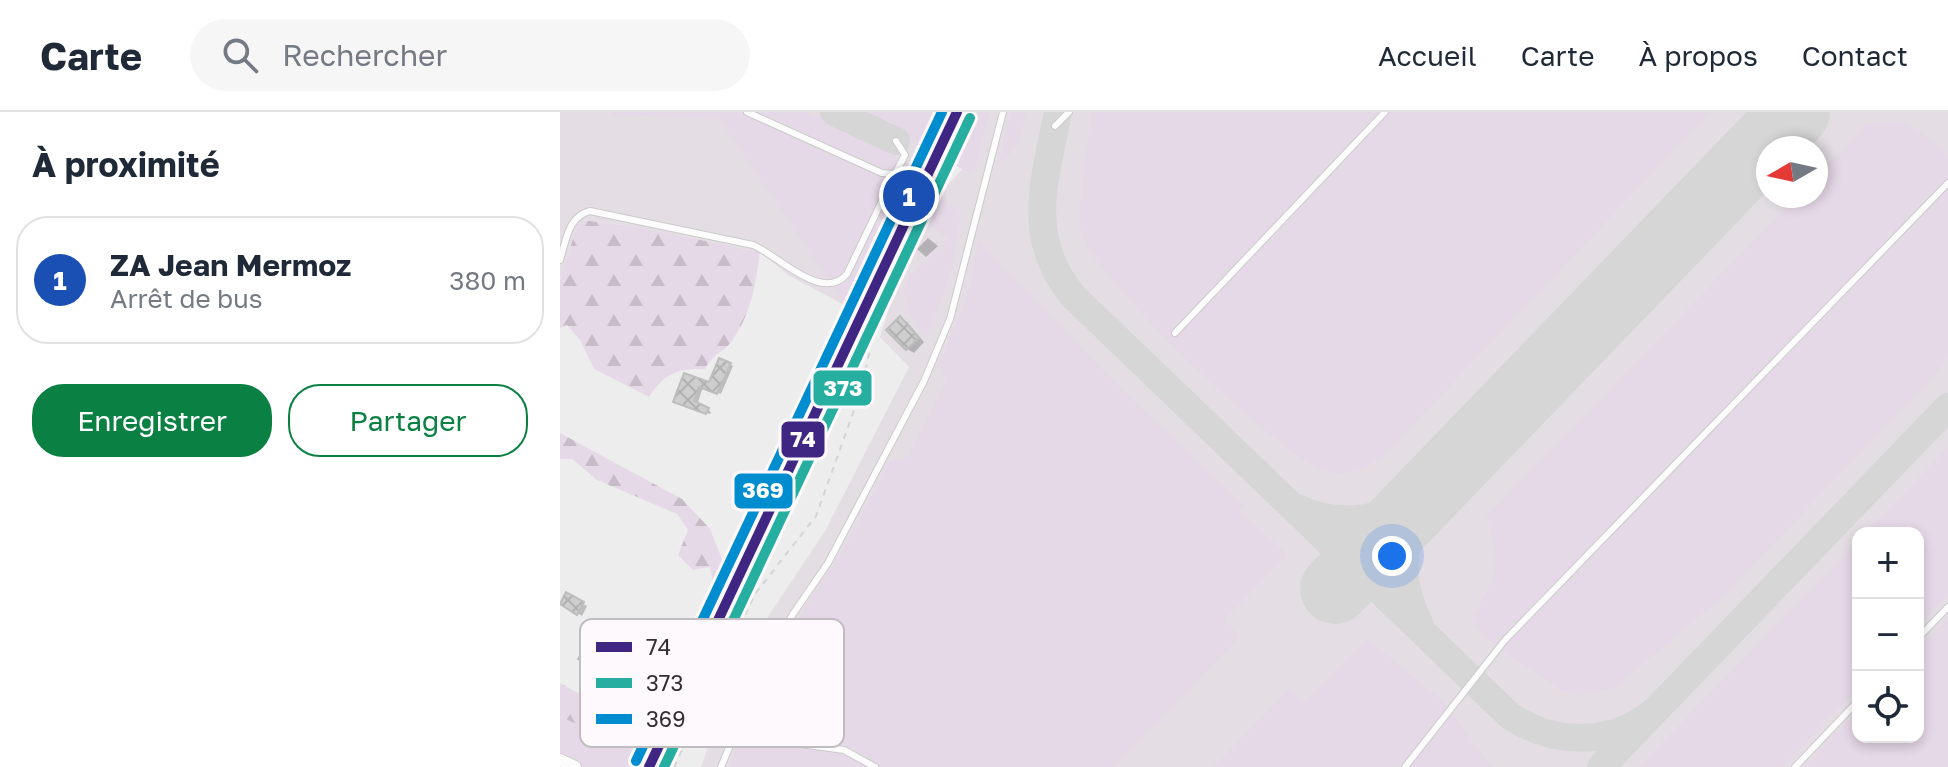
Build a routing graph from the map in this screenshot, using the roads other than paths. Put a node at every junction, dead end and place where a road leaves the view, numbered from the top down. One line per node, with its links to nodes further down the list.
1 (747, 112): 8 (lane)
2 (957, 112): 13 (main road)
3 (1003, 112): 14 (lane)
4 (1069, 112): 6 (lane)
5 (1385, 112): 11 (lane)
6 (1055, 126)
7 (896, 141): 8 (lane)
8 (895, 174): 10 (lane)
9 (1948, 183): 25 (lane)
10 (560, 260)
11 (1175, 333)
12 (1948, 607): 15 (lane)
13 (719, 619)
14 (790, 619)
15 (1924, 632)
16 (1852, 707): 26 (lane)
17 (658, 747): 22 (main road)
18 (729, 747): 23 (lane)
19 (822, 747): 24 (lane)
20 (560, 760): 21 (street)
21 (575, 767)
22 (649, 767)
23 (721, 767)
24 (875, 767)
25 (1405, 767)
26 (1795, 767)

